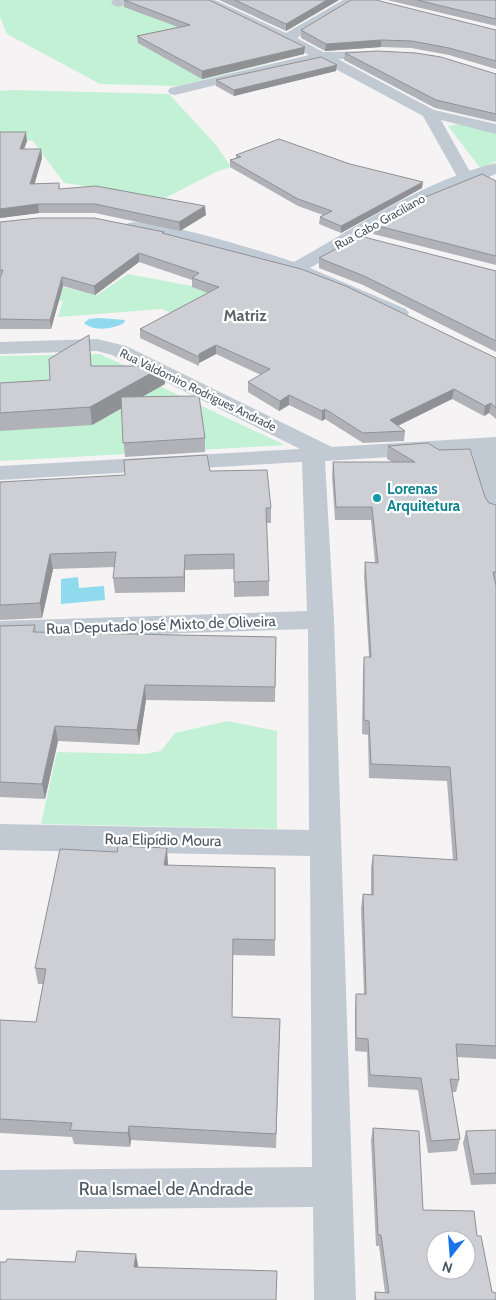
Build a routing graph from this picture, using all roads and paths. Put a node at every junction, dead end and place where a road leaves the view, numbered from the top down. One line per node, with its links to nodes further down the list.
1 (204, 0): 3 (street)
2 (352, 0): 3 (street)
3 (287, 38): 5 (street)
4 (399, 54): 5 (street)
5 (321, 56): 6 (street); 7 (street)
6 (175, 90)
7 (429, 113): 8 (street); 9 (street)
8 (496, 129)
9 (480, 174): 10 (street); 12 (street, Rua Cabo Graciliano)
10 (496, 184)
11 (113, 223): 14 (street)
12 (354, 236): 13 (street); 14 (street, Rua Cabo Graciliano)
13 (373, 241)
14 (297, 268): 15 (street)
15 (417, 322)
16 (0, 348): 18 (street, Rua Valdomiro Rodrigues Andrade)
17 (489, 445): 18 (street); 20 (street)
18 (322, 455): 19 (street); 21 (street)
19 (0, 473)
20 (496, 510)
21 (321, 620): 22 (street, Rua Deputado José Mixto de Oliveira); 24 (street)
22 (0, 630)
23 (0, 837): 24 (street, Rua Elipídio Moura)
24 (326, 843): 25 (street)
25 (333, 1187): 26 (street, Rua Ismael de Andrade); 27 (street)
26 (0, 1190)
27 (335, 1300)

